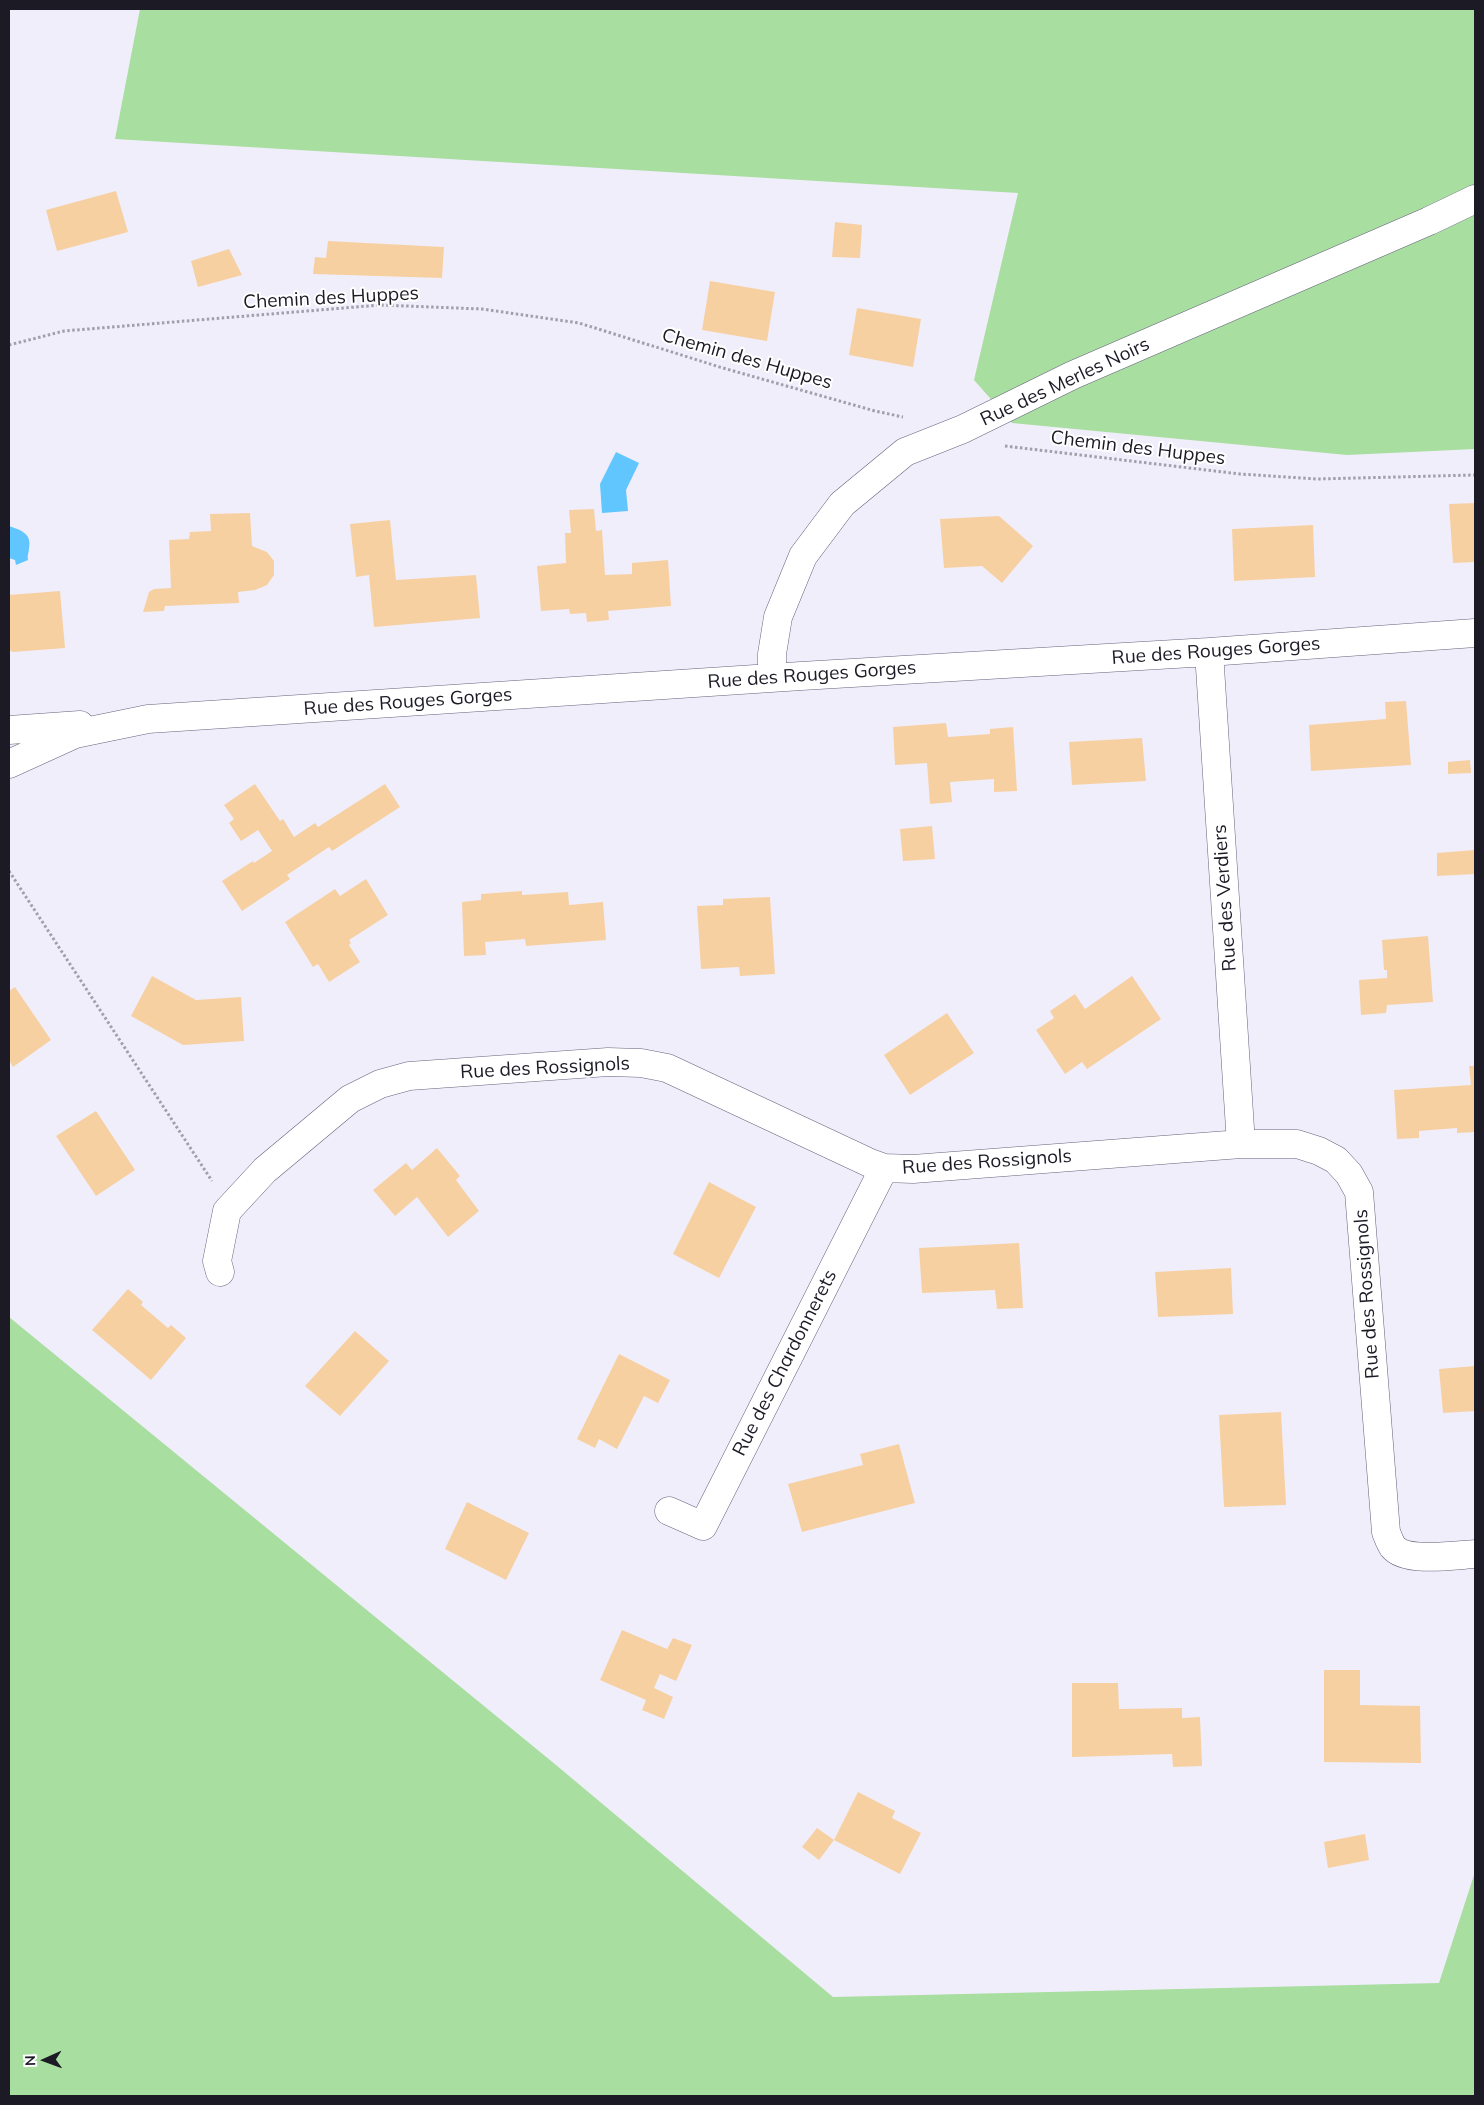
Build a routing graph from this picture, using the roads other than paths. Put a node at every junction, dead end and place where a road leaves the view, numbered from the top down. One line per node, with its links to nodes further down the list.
1 (1475, 199): 4 (street, Rue des Merles Noirs)
2 (1475, 633): 3 (street, Rue des Rouges Gorges)
3 (1209, 652): 4 (street, Rue des Rouges Gorges); 8 (street, Rue des Verdiers)
4 (772, 678): 5 (street, Rue des Rouges Gorges)
5 (148, 720): 6 (street, Rue des Rouges Gorges); 7 (street, Rue des Rouges Gorges)
6 (9, 730)
7 (9, 764)
8 (1241, 1144): 9 (street, Rue des Rossignols); 12 (street, Rue des Rossignols)
9 (884, 1168): 10 (street, Rue des Rossignols); 11 (street, Rue des Chardonnerets)
10 (220, 1272)
11 (669, 1511)
12 (1475, 1554)

